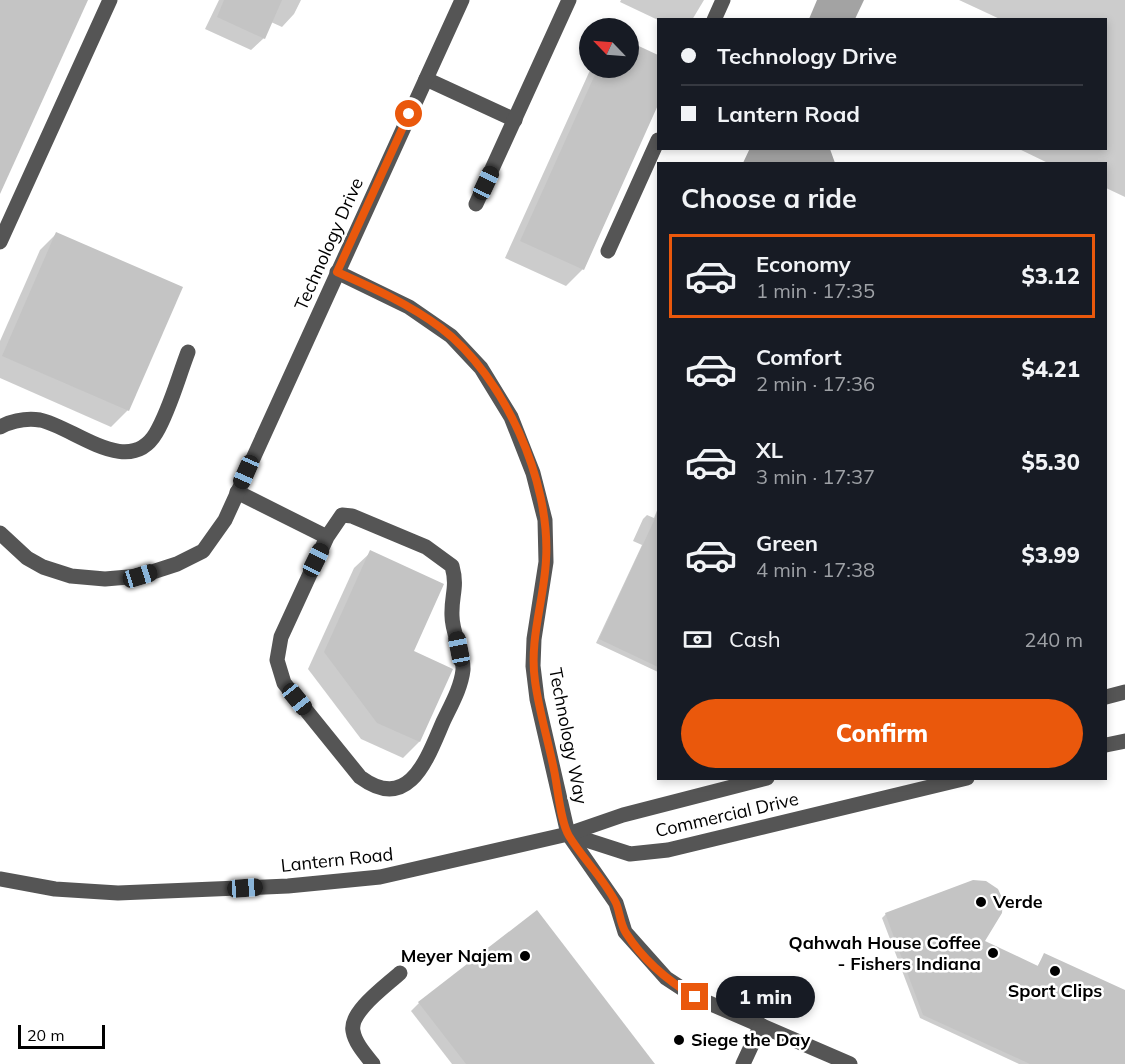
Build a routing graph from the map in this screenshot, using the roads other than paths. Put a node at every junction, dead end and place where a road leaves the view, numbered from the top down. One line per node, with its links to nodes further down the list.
1 (110, 0): 10 (street)
2 (462, 0): 6 (street, Technology Drive)
3 (569, 0): 7 (street)
4 (723, 0): 5 (street)
5 (715, 18)
6 (426, 78): 7 (street); 12 (street, Technology Drive)
7 (515, 120): 9 (street)
8 (657, 142): 11 (street)
9 (477, 204)
10 (0, 242)
11 (608, 251)
12 (337, 272): 15 (street, Technology Drive); 25 (street, Technology Way)
13 (188, 352): 14 (street)
14 (0, 427)
15 (235, 498): 16 (street, Technology Drive); 17 (street)
16 (0, 533)
17 (327, 537): 17 (street)
18 (1125, 692): 19 (street)
19 (1107, 697)
20 (1125, 741): 21 (street)
21 (1107, 745)
22 (759, 780): 24 (street, Commercial Drive)
23 (959, 780): 25 (street, Commercial Drive)
24 (659, 805): 25 (street, Lantern Road)
25 (568, 834): 26 (street, Lantern Road); 28 (street)
26 (0, 879)
27 (400, 974): 29 (street)
28 (761, 1025): 30 (street); 31 (street)
29 (373, 1064)
30 (743, 1064)
31 (850, 1064)

